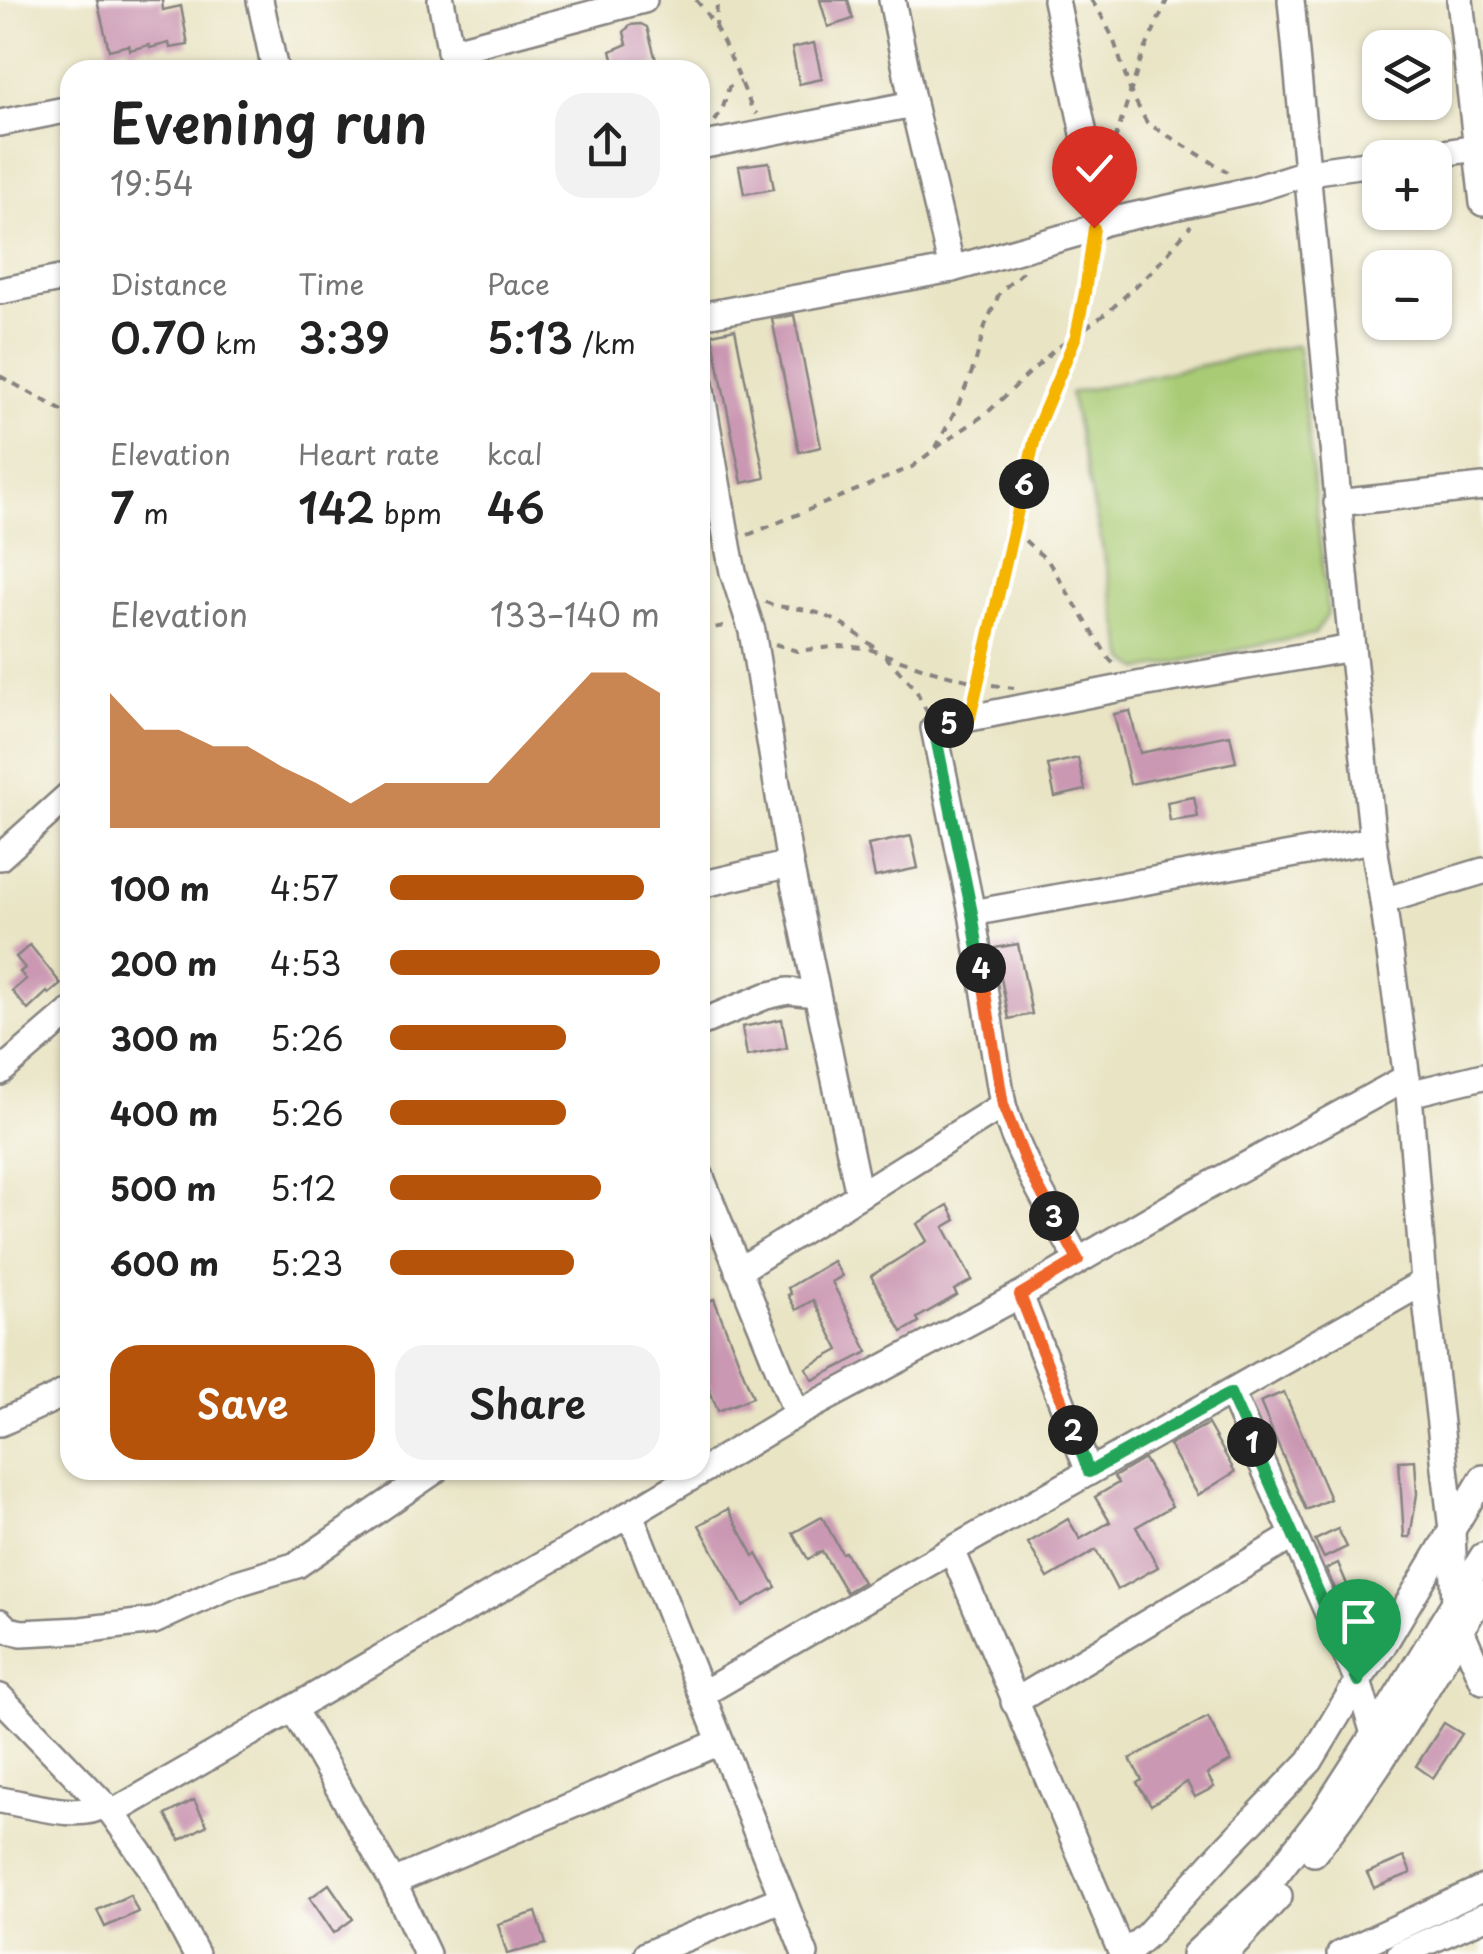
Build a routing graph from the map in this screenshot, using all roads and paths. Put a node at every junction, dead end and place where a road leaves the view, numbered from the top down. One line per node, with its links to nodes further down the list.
1 (260, 0): 13 (street)
2 (441, 0): 14 (street)
3 (644, 0): 14 (street)
4 (696, 0): 12 (path)
5 (717, 0): 12 (path)
6 (892, 0): 17 (street)
7 (1056, 0): 30 (street)
8 (1091, 0): 16 (path)
9 (1167, 0): 16 (path)
10 (1292, 0): 27 (street)
11 (1460, 0): 23 (street)
12 (717, 32): 15 (path)
13 (270, 60)
14 (452, 60)
15 (741, 82): 19 (path); 21 (path)
16 (1131, 93): 25 (path); 28 (path)
17 (913, 104): 21 (street); 32 (street)
18 (60, 111): 20 (street)
19 (713, 122)
20 (0, 123)
21 (778, 131): 22 (street)
22 (710, 144)
23 (1480, 148): 24 (street); 29 (street)
24 (1452, 152)
25 (1108, 162)
26 (1362, 165): 27 (street)
27 (1309, 172): 28 (street); 43 (street)
28 (1252, 190): 30 (street)
29 (1483, 202)
30 (1100, 225): 32 (street); 37 (path)
31 (1190, 226): 37 (path)
32 (952, 269): 36 (street)
33 (1025, 270): 41 (path)
34 (60, 279): 35 (street)
35 (0, 291)
36 (710, 314)
37 (1076, 336): 41 (path); 44 (path)
38 (0, 376): 39 (path)
39 (60, 409)
40 (710, 442): 45 (street)
41 (935, 449): 45 (path)
42 (1483, 487): 43 (street)
43 (1337, 503): 49 (street)
44 (1012, 530): 51 (path); 52 (path)
45 (728, 546): 48 (street)
46 (762, 600): 50 (path)
47 (710, 629): 48 (path)
48 (752, 631): 50 (path); 59 (street)
49 (1352, 648): 52 (street); 57 (street)
50 (884, 654): 51 (path); 55 (path)
51 (978, 682): 53 (path); 54 (path)
52 (1142, 684): 54 (street)
53 (1028, 690)
54 (970, 718): 55 (street)
55 (934, 727): 63 (street)
56 (60, 803): 58 (street)
57 (1373, 840): 62 (street); 63 (street)
58 (0, 857)
59 (790, 864): 61 (street); 64 (street)
60 (1483, 871): 62 (street)
61 (710, 883)
62 (1384, 901): 69 (street)
63 (972, 913): 70 (street)
64 (816, 994): 65 (street); 71 (street)
65 (710, 1019)
66 (60, 1021): 67 (street)
67 (0, 1072)
68 (1483, 1076): 69 (street)
69 (1408, 1086): 73 (street); 75 (street)
70 (1003, 1105): 71 (street); 73 (street)
71 (859, 1195): 74 (street)
72 (710, 1200): 74 (street)
73 (1078, 1260): 76 (street)
74 (738, 1271): 79 (street)
75 (1424, 1282): 77 (street); 87 (street)
76 (1020, 1295): 79 (street); 82 (street)
77 (1230, 1393): 82 (street); 88 (street)
78 (60, 1395): 80 (street)
79 (796, 1414): 81 (street)
80 (0, 1424)
81 (710, 1466)
82 (1089, 1472): 89 (street)
83 (1483, 1478): 87 (street)
84 (421, 1480): 93 (street)
85 (686, 1480): 86 (street)
86 (630, 1514): 96 (street); 99 (street)
87 (1452, 1530): 92 (street); 95 (street)
88 (1293, 1536): 95 (street); 98 (street)
89 (952, 1550): 96 (street); 98 (street)
90 (1483, 1556): 92 (street)
91 (1483, 1592): 92 (street)
92 (1458, 1618): 94 (street); 100 (street); 114 (street)
93 (0, 1622)
94 (1483, 1680)
95 (1358, 1681): 100 (street); 112 (street)
96 (702, 1694): 101 (street)
97 (0, 1697): 103 (street)
98 (1014, 1702): 112 (street)
99 (293, 1710): 103 (street); 104 (street)
100 (1374, 1734): 113 (street)
101 (720, 1742): 104 (street); 106 (street)
102 (0, 1800): 103 (street)
103 (108, 1809): 108 (street)
104 (393, 1882): 109 (street)
105 (1483, 1888): 115 (street)
106 (783, 1898): 110 (street); 111 (street)
107 (1483, 1917): 116 (street)
108 (196, 1954)
109 (427, 1954)
110 (647, 1954)
111 (805, 1954)
112 (1124, 1954)
113 (1195, 1954)
114 (1224, 1954)
115 (1340, 1954)
116 (1400, 1954)

